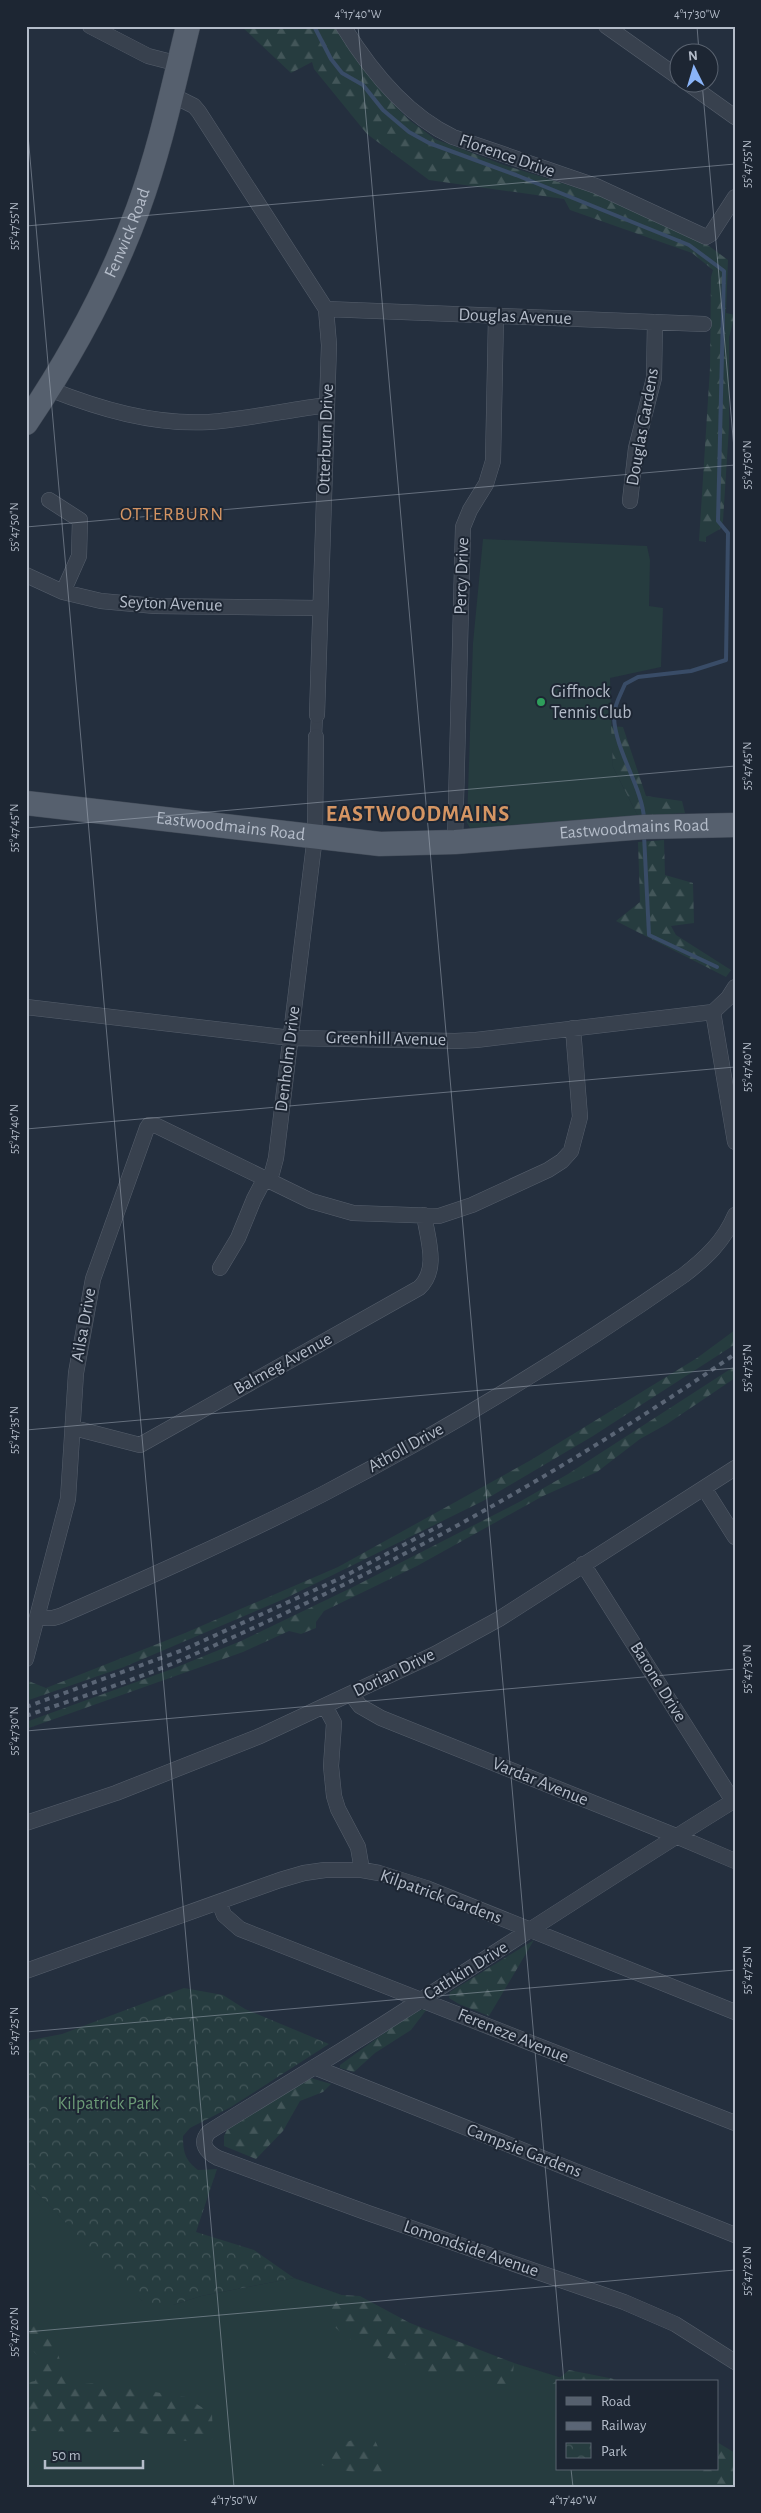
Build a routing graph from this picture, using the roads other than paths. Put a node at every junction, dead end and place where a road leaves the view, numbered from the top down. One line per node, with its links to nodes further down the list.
1 (90, 26): 5 (street)
2 (188, 26): 5 (main road, Fenwick Road)
3 (343, 26): 10 (street, Florence Drive)
4 (606, 26): 6 (street)
5 (179, 64): 8 (main road, Fenwick Road)
6 (668, 70)
7 (700, 92): 9 (street)
8 (172, 95): 11 (street, Otterburn Drive); 15 (main road, Fenwick Road)
9 (735, 117)
10 (735, 197)
11 (326, 309): 12 (street, Douglas Avenue); 16 (street, Otterburn Drive)
12 (496, 317): 13 (street, Douglas Avenue); 28 (street, Percy Drive)
13 (655, 322): 14 (street, Douglas Avenue); 19 (street, Douglas Gardens)
14 (704, 324)
15 (49, 389): 16 (street); 17 (main road, Fenwick Road)
16 (327, 405): 22 (street, Otterburn Drive)
17 (26, 423)
18 (49, 500): 21 (street)
19 (630, 502)
20 (26, 575): 21 (street, Seyton Avenue)
21 (63, 592): 22 (street, Seyton Avenue)
22 (320, 608): 23 (street, Otterburn Drive)
23 (317, 715): 24 (street, Otterburn Drive)
24 (316, 737): 27 (street, Otterburn Drive)
25 (26, 803): 27 (main road, Eastwoodmains Road)
26 (735, 825): 28 (main road, Eastwoodmains Road)
27 (315, 836): 28 (main road, Eastwoodmains Road); 33 (street, Denholm Drive)
28 (455, 842)
29 (735, 987): 31 (street)
30 (26, 1007): 33 (street, Greenhill Avenue)
31 (712, 1012): 32 (street, Greenhill Avenue); 34 (street)
32 (573, 1028): 33 (street, Greenhill Avenue); 37 (street)
33 (291, 1038): 35 (street, Denholm Drive)
34 (735, 1142)
35 (264, 1180): 37 (street); 38 (street, Denholm Drive); 39 (street, Ailsa Drive)
36 (735, 1215): 44 (street, Atholl Drive)
37 (424, 1216): 39 (street, Balmeg Avenue)
38 (220, 1268)
39 (74, 1428): 44 (street, Ailsa Drive)
40 (735, 1468): 41 (street, Dorian Drive)
41 (704, 1488): 42 (street); 43 (street, Dorian Drive)
42 (735, 1537)
43 (583, 1564): 46 (street, Dorian Drive); 48 (street, Barone Drive)
44 (37, 1617): 45 (street, Ailsa Drive)
45 (26, 1659)
46 (351, 1694): 47 (street, Dorian Drive); 50 (street, Vardar Avenue)
47 (325, 1706): 49 (street, Dorian Drive); 52 (street)
48 (734, 1801): 50 (street, Cathkin Drive)
49 (26, 1823)
50 (676, 1836): 51 (street, Vardar Avenue); 54 (street, Cathkin Drive)
51 (735, 1862)
52 (362, 1870): 53 (street, Kilpatrick Gardens); 54 (street, Kilpatrick Gardens)
53 (219, 1902): 55 (street, Kilpatrick Gardens); 56 (street, Fereneze Avenue)
54 (531, 1931): 56 (street, Cathkin Drive); 57 (street, Kilpatrick Gardens)
55 (26, 1971)
56 (421, 2000): 58 (street, Cathkin Drive); 59 (street, Fereneze Avenue)
57 (735, 2012)
58 (314, 2067): 60 (street, Cathkin Drive); 61 (street, Campsie Gardens)
59 (735, 2123)
60 (204, 2145): 62 (street, Lomondside Avenue)
61 (735, 2235)
62 (735, 2362)

